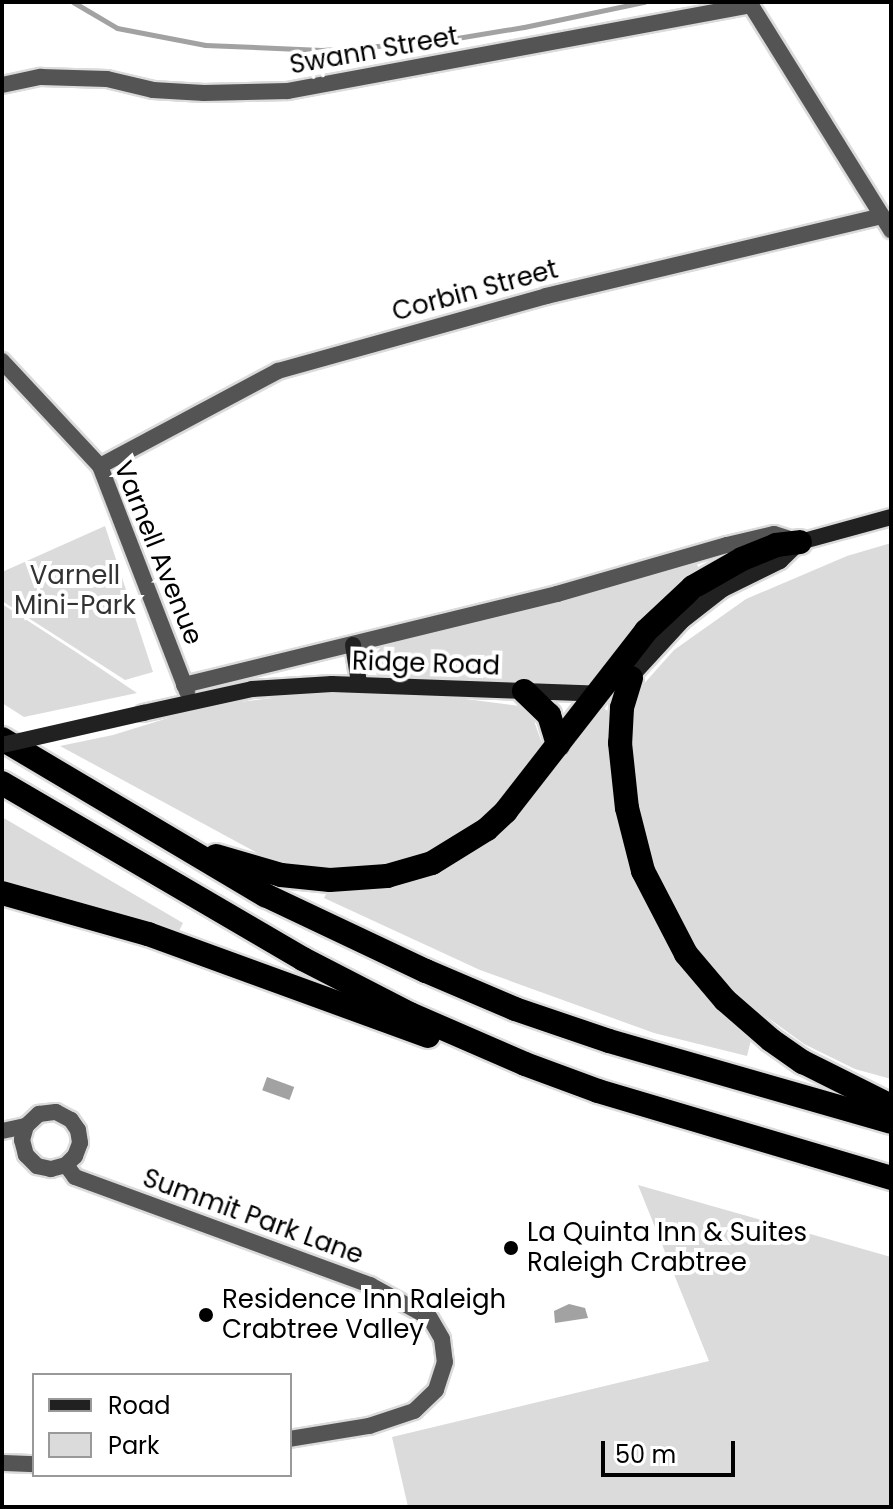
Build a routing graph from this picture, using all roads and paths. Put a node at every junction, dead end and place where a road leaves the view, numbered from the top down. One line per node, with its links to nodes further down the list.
1 (750, 4): 2 (street, Swann Street); 3 (street)
2 (2, 85)
3 (886, 223): 5 (street, Corbin Street)
4 (2, 361): 5 (street, Varnell Avenue)
5 (100, 466): 11 (street, Varnell Avenue)
6 (891, 517): 7 (street, Ridge Road)
7 (800, 542): 8 (street, Ridge Road); 9 (street, Ridge Road); 13 (highway)
8 (353, 645): 10 (street); 11 (street, Ridge Road)
9 (631, 678): 13 (street, Ridge Road); 21 (highway)
10 (359, 684): 12 (street, Ridge Road); 14 (street, Ridge Road)
11 (184, 685): 14 (street, Varnell Avenue)
12 (524, 691): 13 (street, Ridge Road); 16 (highway)
13 (593, 695): 16 (highway)
14 (191, 702): 15 (street, Ridge Road, bridge)
15 (2, 742): 18 (highway)
16 (558, 745): 18 (highway)
17 (2, 783): 20 (highway)
18 (183, 847): 22 (highway)
19 (2, 893): 20 (highway)
20 (525, 1064): 26 (highway)
21 (891, 1106)
22 (891, 1122)
23 (26, 1126): 24 (street); 25 (street); 25 (street)
24 (2, 1131)
25 (66, 1165): 27 (street, Summit Park Lane)
26 (891, 1178)
27 (292, 1439)
28 (2, 1463): 29 (street)
29 (32, 1464)

